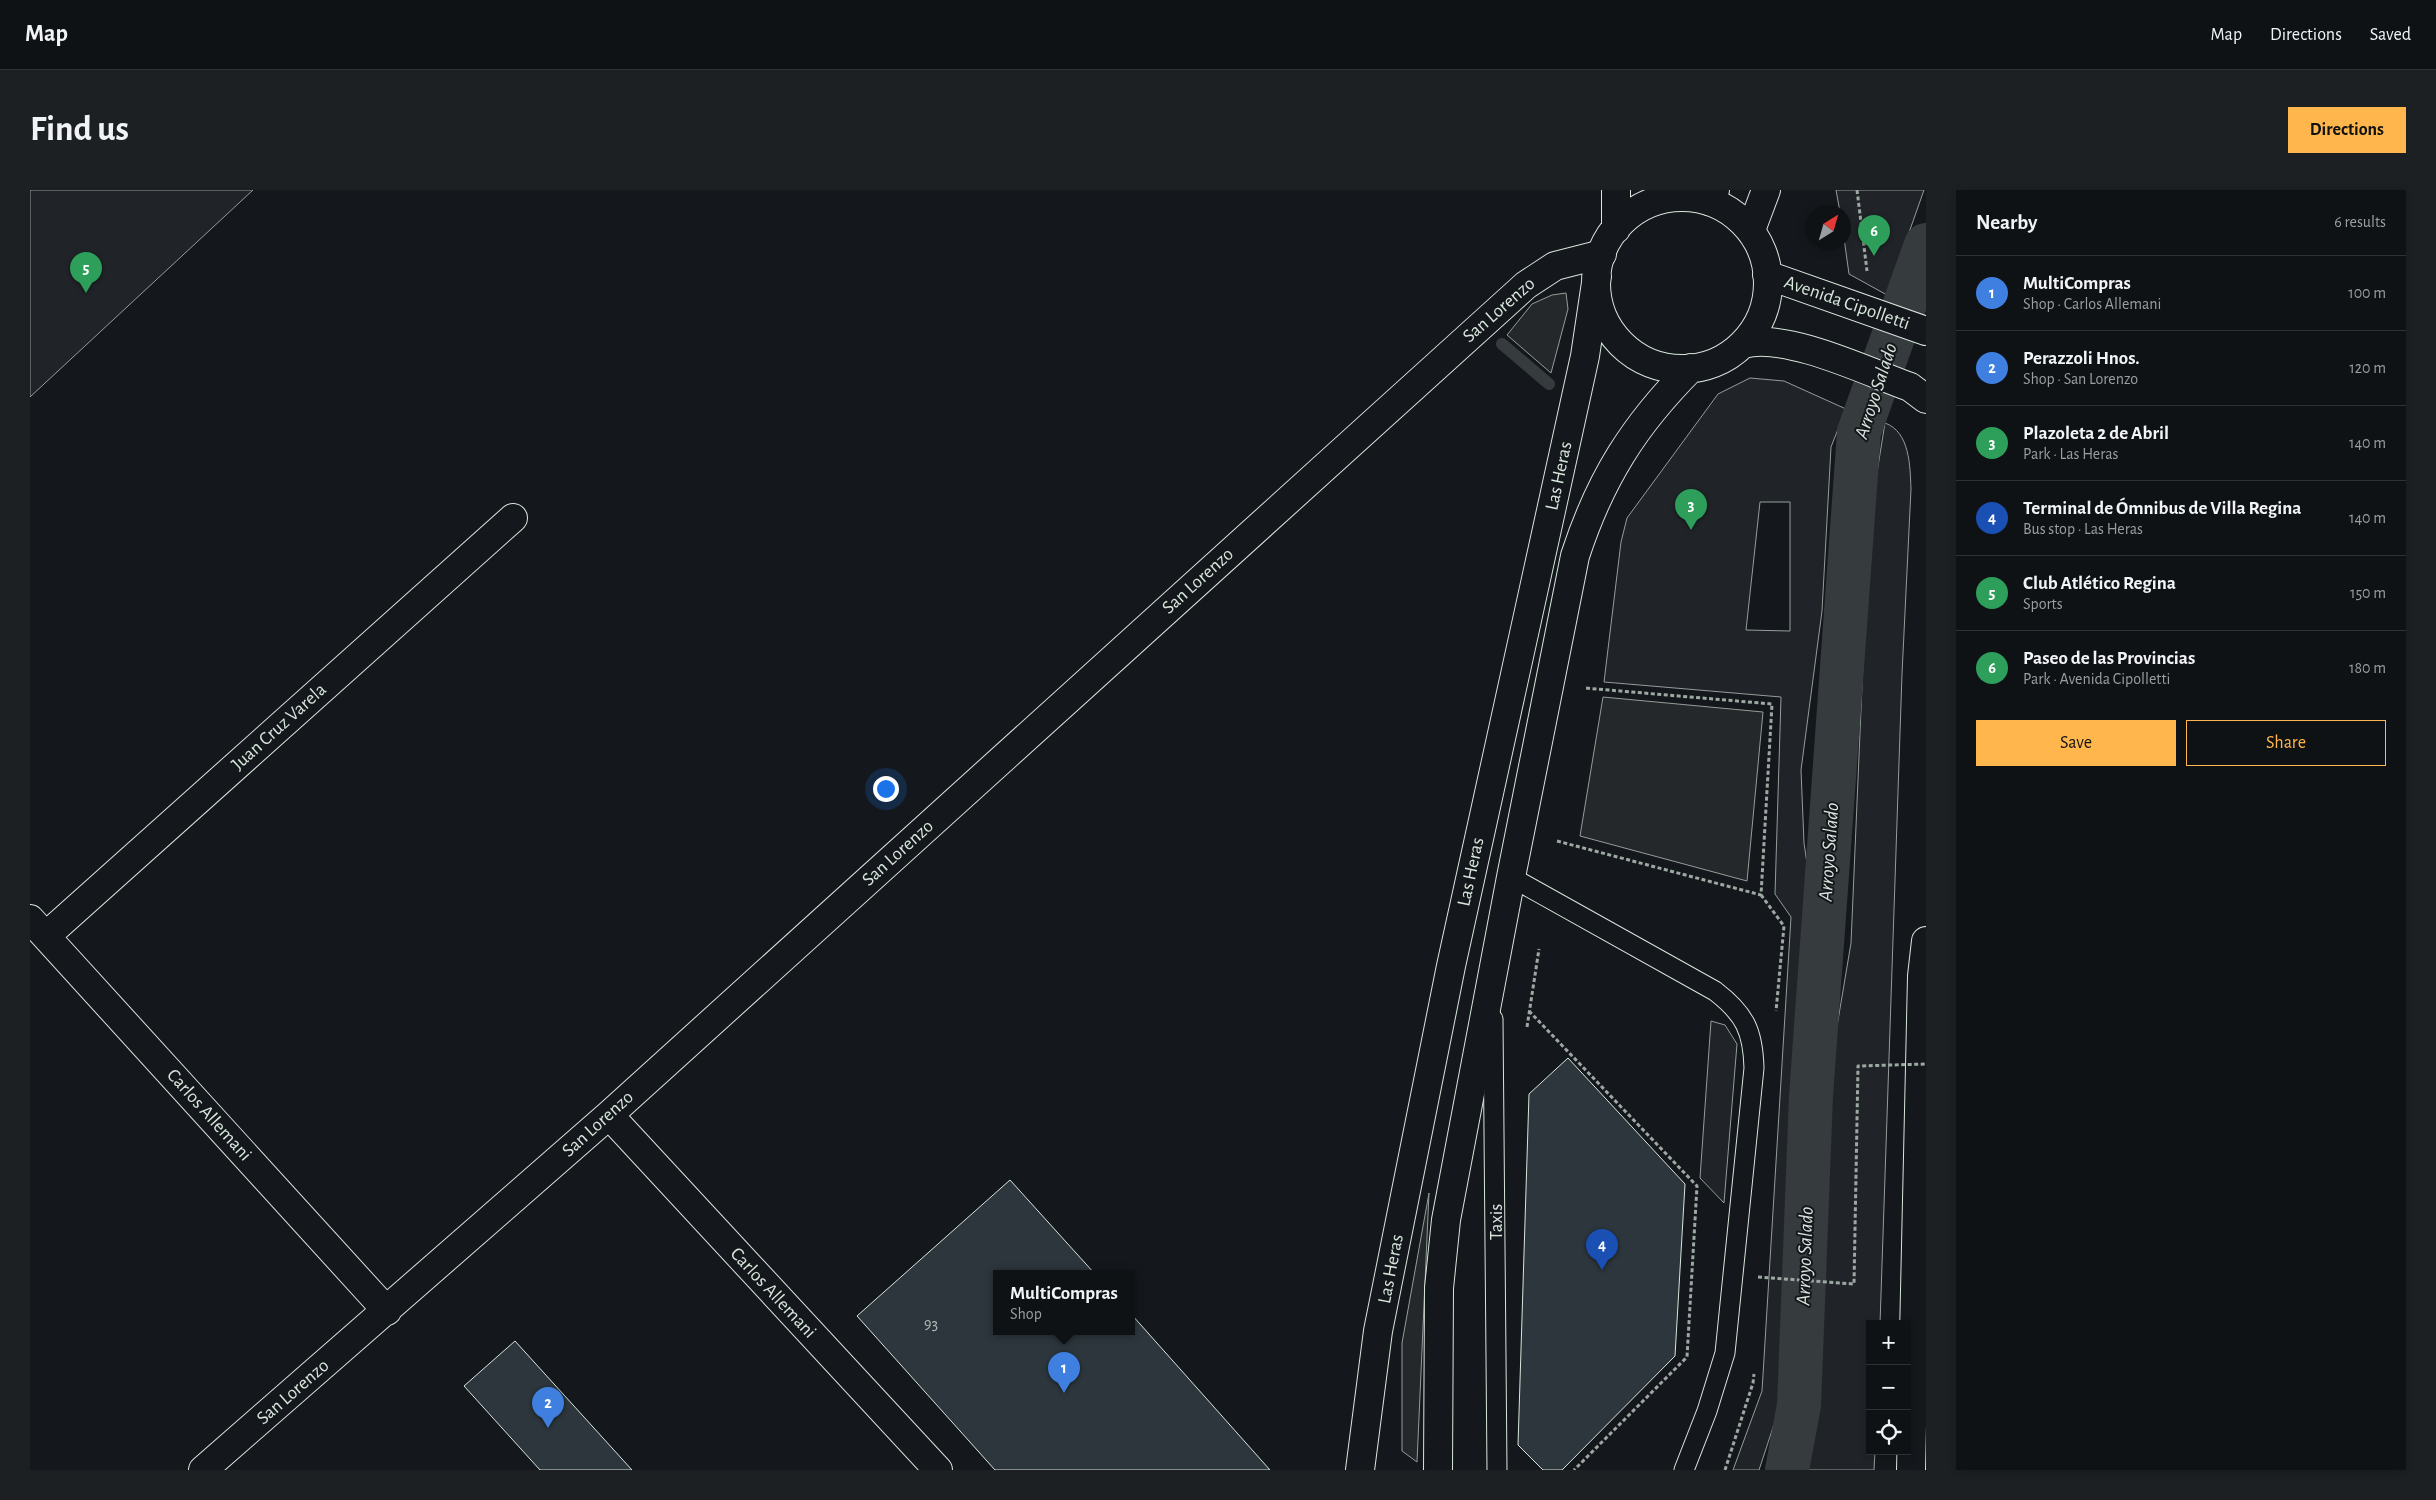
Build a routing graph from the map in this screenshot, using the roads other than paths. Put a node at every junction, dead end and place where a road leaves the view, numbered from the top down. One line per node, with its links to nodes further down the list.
1 (1616, 190): 4 (main road)
2 (1766, 190): 5 (main road)
3 (1707, 195): 4 (main road); 5 (main road)
4 (1616, 229): 6 (main road)
5 (1751, 230): 7 (main road)
6 (1599, 265): 10 (main road); 17 (main road, San Lorenzo); 21 (main road, Las Heras)
7 (1768, 275): 8 (main road, Avenida Cipolletti); 9 (main road)
8 (1926, 330)
9 (1743, 344): 10 (main road); 11 (main road)
10 (1691, 368): 13 (main road, Las Heras)
11 (1918, 393)
12 (513, 518): 14 (main road, Juan Cruz Varela)
13 (1511, 878): 16 (main road, Las Heras); 24 (lane)
14 (38, 927): 18 (main road, Carlos Allemani)
15 (1926, 941): 25 (main road)
16 (1492, 975): 22 (main road, Las Heras); 23 (lane, Taxis)
17 (608, 1115): 18 (main road, San Lorenzo); 20 (main road, Carlos Allemani)
18 (387, 1311): 19 (main road, San Lorenzo)
19 (203, 1470)
20 (938, 1470)
21 (1360, 1470)
22 (1438, 1470)
23 (1498, 1470)
24 (1684, 1470)
25 (1911, 1470)

